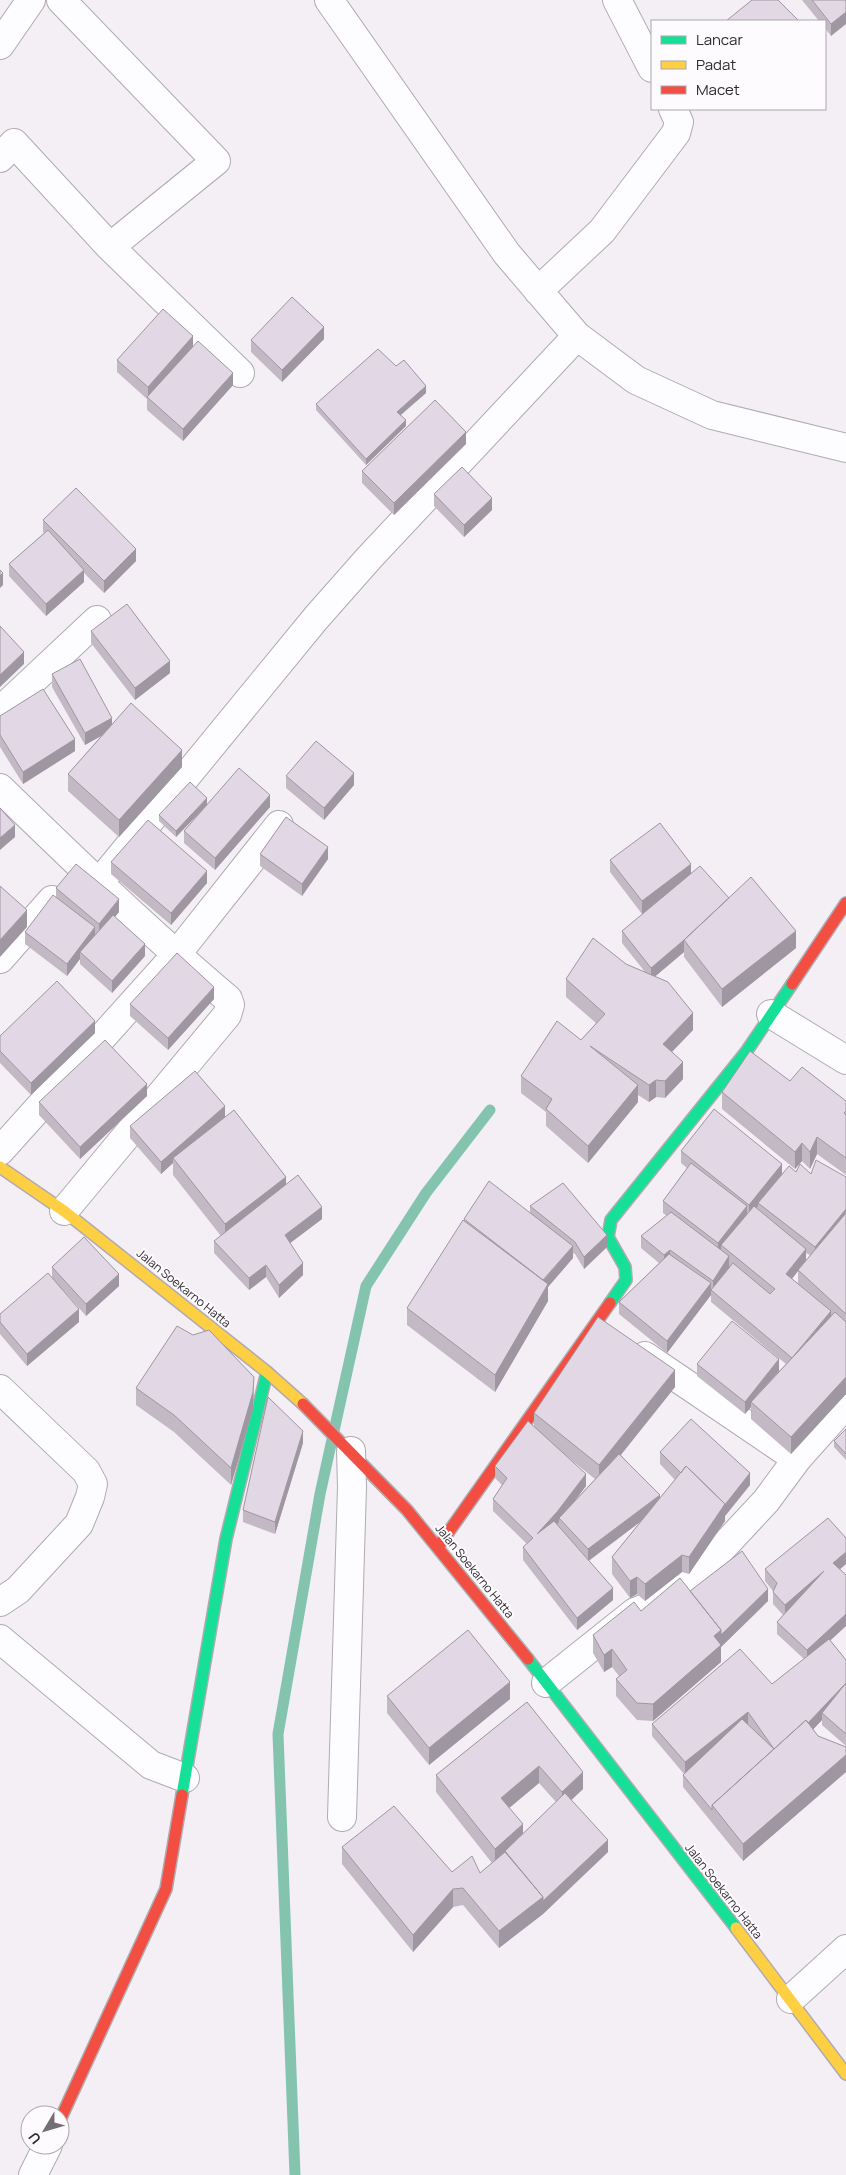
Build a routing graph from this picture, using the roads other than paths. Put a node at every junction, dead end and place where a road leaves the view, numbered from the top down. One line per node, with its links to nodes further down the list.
1 (31, 0): 5 (street)
2 (61, 0): 9 (street)
3 (329, 0): 10 (street)
4 (617, 0): 6 (street)
5 (0, 45)
6 (651, 66)
7 (673, 110): 10 (street)
8 (0, 158): 9 (street)
9 (110, 247): 12 (street)
10 (538, 291): 11 (street)
11 (577, 336): 13 (street); 18 (street)
12 (240, 373)
13 (846, 448)
14 (97, 620): 15 (street)
15 (0, 711)
16 (0, 788): 18 (street)
17 (279, 825): 20 (street)
18 (90, 875): 20 (street); 21 (street)
19 (846, 903): 22 (street)
20 (176, 955): 26 (street); 28 (street)
21 (0, 959)
22 (771, 1014): 23 (street); 24 (street)
23 (846, 1060)
24 (702, 1107): 25 (street); 29 (street)
25 (725, 1125)
26 (0, 1151)
27 (0, 1167): 28 (street, Jalan Soekarno Hatta)
28 (64, 1211): 30 (street, Jalan Soekarno Hatta)
29 (595, 1323): 34 (street); 35 (street)
30 (267, 1372): 33 (street, Jalan Soekarno Hatta); 39 (street)
31 (0, 1389): 36 (street)
32 (846, 1404): 34 (street)
33 (348, 1448): 35 (street, Jalan Soekarno Hatta); 40 (street)
34 (797, 1458): 38 (street)
35 (438, 1547): 38 (street, Jalan Soekarno Hatta)
36 (0, 1602)
37 (0, 1639): 39 (street)
38 (546, 1682): 42 (street, Jalan Soekarno Hatta)
39 (185, 1778): 44 (street)
40 (342, 1818)
41 (846, 1949): 42 (street)
42 (791, 1999): 43 (street, Jalan Soekarno Hatta)
43 (846, 2074)
44 (67, 2105)
45 (43, 2155): 46 (street)
46 (33, 2175)

